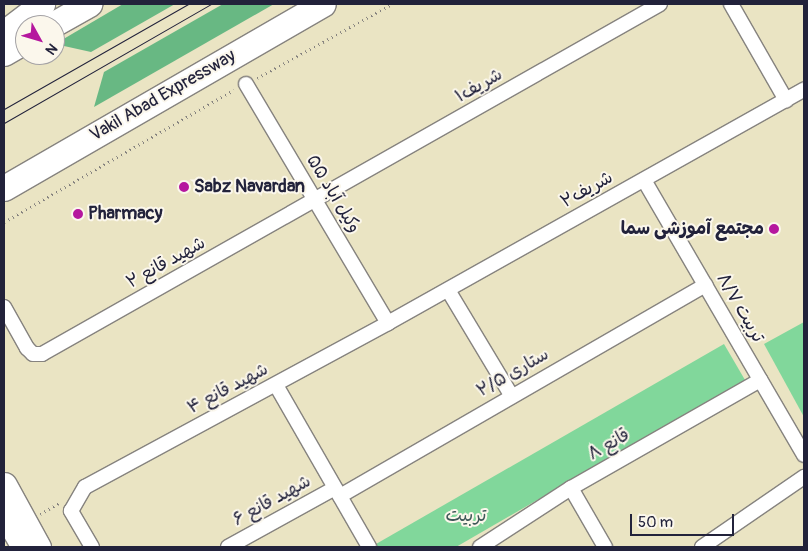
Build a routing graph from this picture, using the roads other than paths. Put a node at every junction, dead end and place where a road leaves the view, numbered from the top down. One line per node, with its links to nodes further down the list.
1 (42, 4): 7 (highway)
2 (89, 4): 6 (highway)
3 (323, 4): 14 (highway, Vakil Abad Expressway)
4 (660, 4): 15 (street, شریف١)
5 (731, 4): 12 (street)
6 (65, 18)
7 (4, 33)
8 (15, 46): 9 (highway)
9 (4, 53)
10 (246, 84): 15 (street, ۵۵ وکیل آباد)
11 (804, 90): 12 (street, شریف٣)
12 (786, 100): 13 (street, شریف٣)
13 (644, 180): 16 (street, تربیت ۸/۷); 17 (street, شریف٣)
14 (9, 187)
15 (315, 200): 18 (street, شهید قانع ۲); 19 (street, ۵۵ وکیل آباد)
16 (706, 285): 20 (street, تربیت ۸/۷); 22 (street, ستاری ۲/۵)
17 (448, 290): 19 (street, شریف٣); 22 (street)
18 (4, 307)
19 (388, 323): 21 (street, شهید قانع ۴)
20 (760, 380): 23 (street, تربیت ۸/۷); 26 (street, قانع ۸)
21 (276, 385): 27 (street); 30 (street, شهید قانع ۴)
22 (511, 395): 27 (street, ستاری ۲/۵)
23 (804, 455)
24 (804, 477): 35 (street)
25 (4, 485): 28 (highway)
26 (571, 488): 33 (street, قانع ۸); 34 (street)
27 (337, 492): 31 (street, شهید قانع ۶); 32 (street)
28 (17, 529): 29 (highway)
29 (38, 547)
30 (92, 547)
31 (228, 547)
32 (369, 547)
33 (480, 547)
34 (605, 547)
35 (702, 547)

